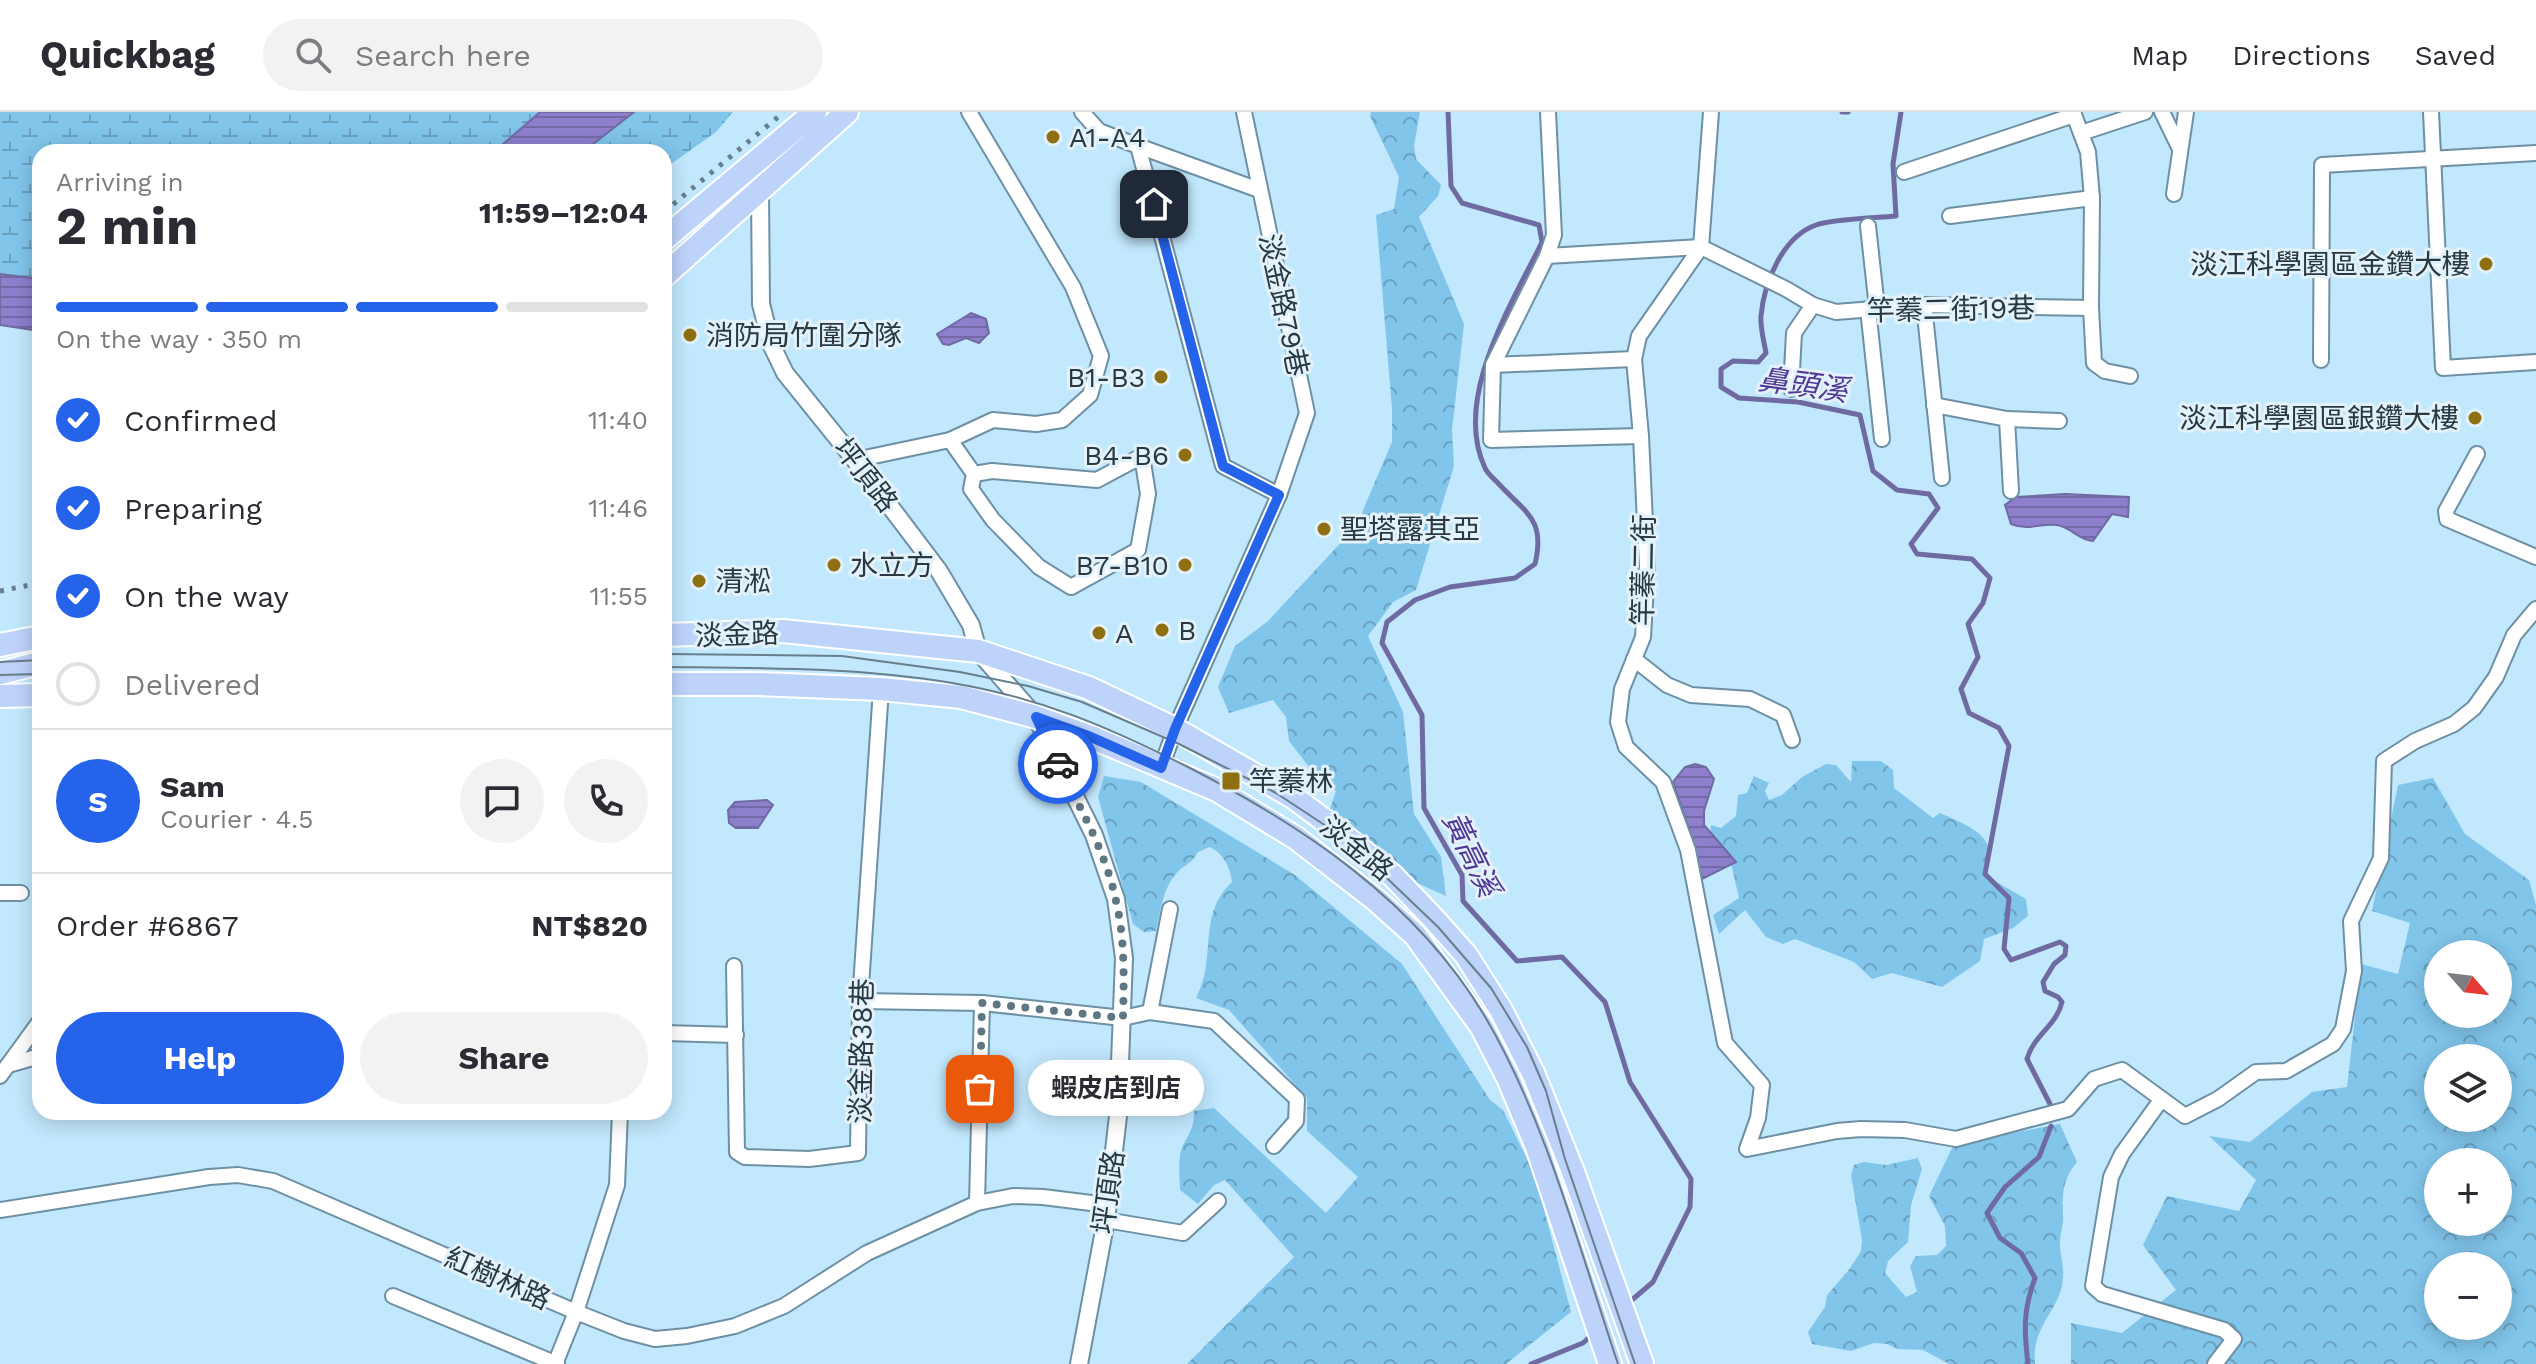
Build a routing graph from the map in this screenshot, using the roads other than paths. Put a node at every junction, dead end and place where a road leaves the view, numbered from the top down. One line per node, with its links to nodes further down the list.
1 (815, 112): 18 (main road)
2 (847, 112): 21 (main road)
3 (969, 112): 45 (street)
4 (1082, 112): 14 (street)
5 (1244, 112): 20 (street, 淡金路79巷)
6 (1548, 112): 28 (street)
7 (1711, 112): 27 (street)
8 (2145, 112): 13 (street)
9 (2162, 112): 15 (street)
10 (2186, 112): 15 (street)
11 (2431, 112): 17 (street)
12 (2074, 113): 13 (street); 19 (street)
13 (2081, 133): 23 (street)
14 (1138, 146): 20 (street); 51 (street)
15 (2180, 149): 22 (street)
16 (2536, 153): 17 (street)
17 (2433, 160): 35 (street); 36 (street)
18 (743, 171): 21 (street); 26 (main road)
19 (1904, 172)
20 (1259, 190): 51 (street, 淡金路79巷)
21 (760, 192): 29 (main road); 47 (street, 坪頂路)
22 (2174, 194)
23 (2092, 198): 24 (street); 32 (street)
24 (1950, 216)
25 (1868, 226): 33 (street)
26 (672, 232)
27 (1701, 247): 28 (street); 30 (street, 竿蓁二街19巷); 34 (street, 竿蓁二街)
28 (1547, 256): 37 (street)
29 (672, 269)
30 (1813, 305): 33 (street, 竿蓁二街19巷); 39 (street)
31 (1924, 305): 32 (street, 竿蓁二街19巷); 33 (street, 竿蓁二街19巷); 40 (street)
32 (2091, 308): 38 (street)
33 (1873, 309): 44 (street)
34 (1634, 359): 37 (street); 43 (street, 竿蓁二街)
35 (2321, 360)
36 (2536, 362)
37 (1493, 365): 43 (street)
38 (2130, 376)
39 (1791, 389)
40 (1934, 405): 41 (street); 49 (street)
41 (2007, 419): 42 (street); 50 (street)
42 (2059, 421)
43 (1641, 436): 59 (street, 竿蓁二街)
44 (1882, 439)
45 (950, 440): 47 (street); 48 (street)
46 (2477, 454): 52 (street)
47 (855, 460): 58 (street, 坪頂路)
48 (974, 474): 48 (street)
49 (1942, 478)
50 (2011, 491)
51 (1279, 495): 67 (street, 淡金路79巷)
52 (2536, 557)
53 (2536, 609): 83 (street)
54 (672, 635): 58 (main road, 淡金路)
55 (32, 639): 57 (main road)
56 (32, 643): 57 (main road)
57 (6, 645)
58 (978, 651): 66 (street, 坪頂路); 67 (main road, 淡金路)
59 (1634, 659): 68 (street); 83 (street, 竿蓁二街)
60 (32, 665): 61 (main road)
61 (0, 673)
62 (672, 684): 63 (main road, 淡金路)
63 (881, 689): 66 (main road, 淡金路); 74 (street, 淡金路38巷)
64 (32, 695): 65 (main road)
65 (0, 696)
66 (1036, 717): 69 (main road, 淡金路); 77 (street, 坪頂路)
67 (1175, 729): 69 (street, 淡金路79巷); 92 (main road, 淡金路)
68 (1792, 740)
69 (1161, 768): 93 (main road, 淡金路)
70 (0, 893): 71 (street)
71 (21, 893)
72 (1170, 909): 76 (street)
73 (734, 966): 80 (street, 淡金路38巷)
74 (860, 1001): 75 (street); 80 (street, 淡金路38巷)
75 (982, 1003): 77 (street); 87 (street)
76 (1150, 1012): 77 (street); 85 (street)
77 (1123, 1018): 89 (street, 坪頂路)
78 (32, 1032): 82 (street)
79 (672, 1033): 80 (street)
80 (736, 1035)
81 (32, 1059): 82 (street)
82 (4, 1070)
83 (2161, 1100): 96 (street)
84 (620, 1120): 91 (street)
85 (1274, 1146)
86 (1218, 1201): 89 (street, 紅樹林路)
87 (977, 1203): 89 (street, 紅樹林路); 91 (street, 紅樹林路)
88 (0, 1210): 91 (street, 紅樹林路)
89 (1106, 1213): 95 (street, 坪頂路)
90 (393, 1296): 94 (street)
91 (576, 1312): 94 (street)
92 (1639, 1355)
93 (1610, 1361)
94 (556, 1364)
95 (1079, 1364)
96 (2215, 1364)

